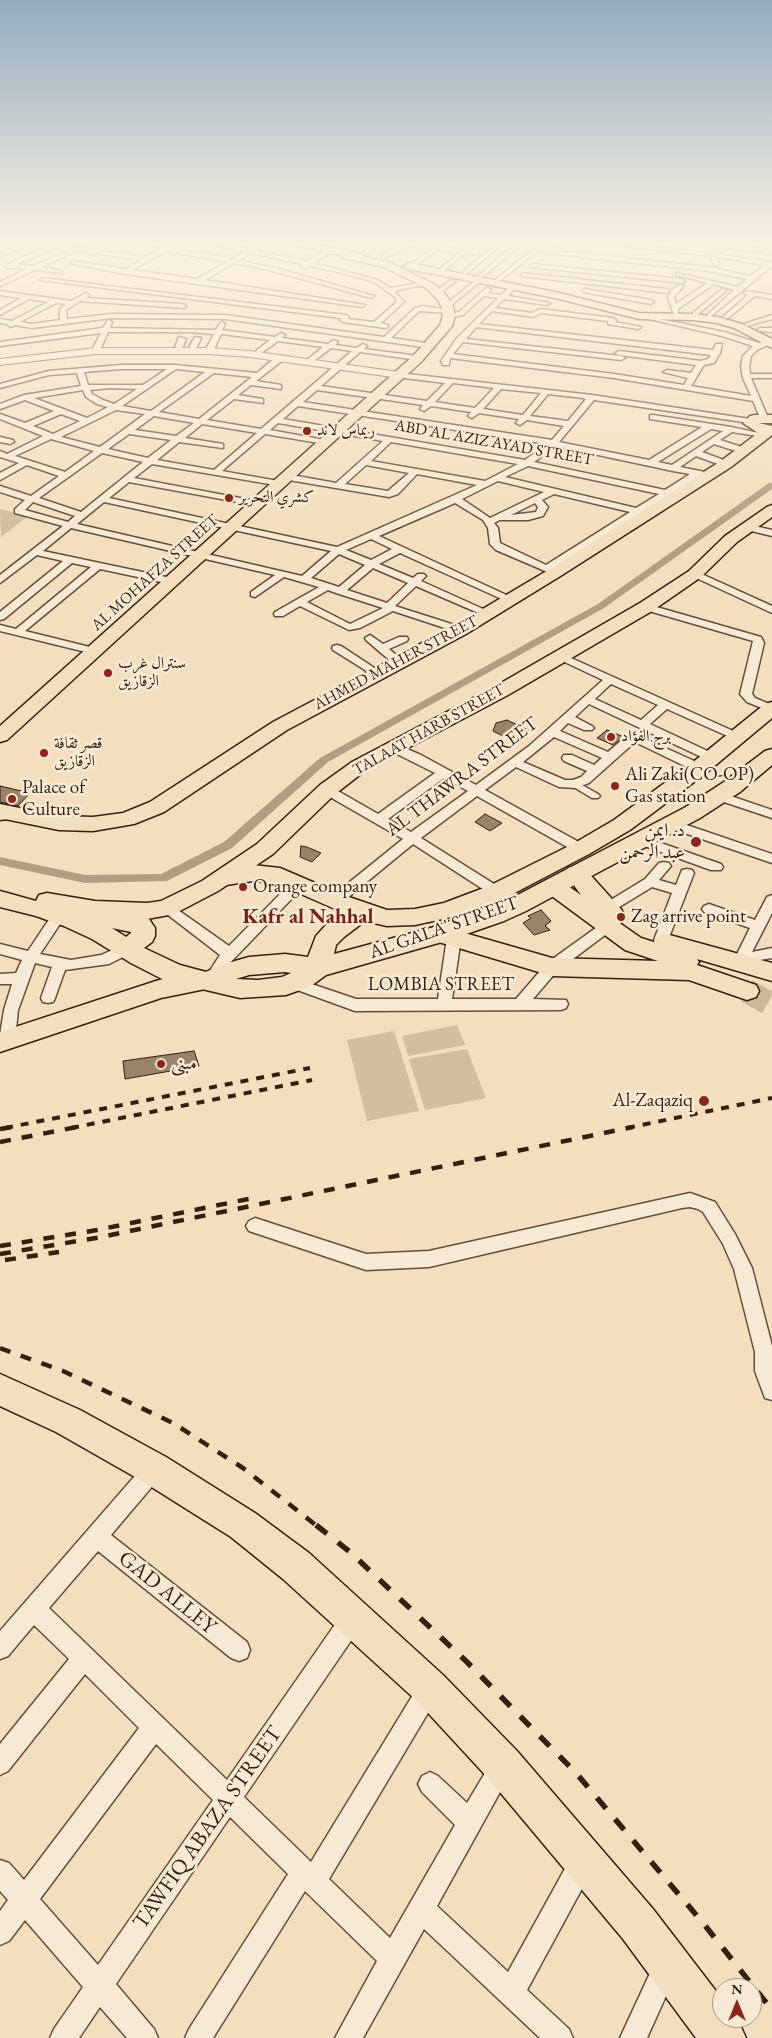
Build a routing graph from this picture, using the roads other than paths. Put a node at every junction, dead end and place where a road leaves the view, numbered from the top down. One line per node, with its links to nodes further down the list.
1 (36, 338): 24 (street)
2 (101, 338): 26 (street)
3 (216, 338): 36 (street)
4 (269, 338): 18 (street)
5 (294, 338): 21 (street)
6 (338, 338): 25 (street)
7 (371, 338): 20 (street); 30 (street)
8 (446, 338): 27 (main road, AL MOHAFZA STREET)
9 (458, 338): 27 (street)
10 (483, 338): 22 (street)
11 (502, 338): 31 (street)
12 (541, 338): 33 (street)
13 (614, 338): 33 (street)
14 (750, 338): 19 (street)
15 (750, 338): 19 (street)
16 (752, 338): 28 (street)
17 (761, 338): 55 (street)
18 (276, 339): 21 (street); 34 (street)
19 (740, 339)
20 (385, 340): 27 (street)
21 (290, 342): 25 (street)
22 (480, 342): 27 (street); 31 (street)
23 (693, 342): 28 (street)
24 (0, 344)
25 (330, 346): 30 (street); 41 (street)
26 (97, 348): 36 (street); 40 (street)
27 (446, 348): 31 (street); 31 (street); 38 (main road, AL MOHAFZA STREET); 43 (street)
28 (718, 349): 33 (street); 39 (street)
29 (142, 350): 35 (street); 36 (street); 47 (street)
30 (358, 350): 38 (street); 46 (street)
31 (497, 351): 32 (street); 32 (street)
32 (516, 351): 43 (street); 43 (street); 43 (street)
33 (618, 351): 39 (street); 43 (street); 44 (street); 45 (street); 72 (street)
34 (261, 353): 36 (street); 37 (street); 41 (street)
35 (49, 355): 40 (street); 51 (street)
36 (211, 358): 48 (street); 53 (street); 92 (street)
37 (280, 358): 41 (street); 53 (street)
38 (418, 358): 54 (main road, AL MOHAFZA STREET)
39 (712, 360): 45 (street)
40 (0, 361)
41 (312, 361): 46 (street)
42 (660, 361): 49 (street)
43 (548, 362): 72 (street)
44 (647, 363)
45 (700, 363): 52 (street)
46 (339, 366): 54 (street); 68 (street)
47 (136, 367): 48 (street); 50 (street)
48 (175, 367): 67 (street)
49 (672, 368): 52 (street); 60 (street)
50 (80, 371): 51 (street); 66 (street)
51 (49, 373): 63 (street)
52 (695, 373): 69 (street)
53 (259, 375): 59 (street)
54 (399, 375): 57 (street); 71 (main road, AL MOHAFZA STREET)
55 (746, 376): 56 (street); 62 (street)
56 (772, 376)
57 (452, 381): 65 (street); 81 (street)
58 (511, 381): 72 (street)
59 (250, 382): 64 (street); 76 (street)
60 (649, 384): 69 (street); 72 (street); 74 (street); 82 (street); 83 (street)
61 (772, 384): 62 (street)
62 (750, 385): 77 (street)
63 (0, 386): 70 (street)
64 (278, 386)
65 (500, 386): 73 (street); 88 (street)
66 (85, 387): 67 (street); 78 (street); 86 (street)
67 (146, 387): 86 (street)
68 (315, 387): 71 (street); 80 (street)
69 (686, 388): 77 (street)
70 (9, 390)
71 (380, 390): 81 (street); 90 (main road, AL MOHAFZA STREET)
72 (604, 390): 73 (street); 82 (street); 84 (street)
73 (546, 392): 95 (street)
74 (614, 392)
75 (17, 394): 78 (street)
76 (232, 396): 79 (street); 98 (street)
77 (759, 397): 102 (street)
78 (26, 398): 85 (street); 89 (street)
79 (260, 401)
80 (296, 403): 90 (street); 96 (street)
81 (430, 404): 88 (street); 99 (street)
82 (638, 404): 91 (street); 102 (street)
83 (695, 404)
84 (585, 406): 87 (street); 101 (street)
85 (0, 407)
86 (115, 407): 92 (street); 97 (street)
87 (594, 407)
88 (477, 410): 95 (street); 113 (street)
89 (61, 411): 97 (street); 103 (street)
90 (357, 412): 99 (street); 106 (main road, AL MOHAFZA STREET)
91 (632, 413)
92 (151, 414): 98 (street); 107 (street)
93 (641, 415): 104 (street)
94 (0, 416): 103 (street)
95 (524, 417): 101 (street); 109 (street)
96 (276, 420): 106 (street, ABD AL AZIZ AYAD STREET); 108 (street)
97 (88, 421): 111 (street)
98 (200, 421): 108 (street); 115 (street)
99 (413, 421): 113 (street)
100 (0, 424): 111 (street)
101 (570, 424): 120 (street)
102 (765, 425): 105 (street); 123 (main road, AHMED MAHER STREET)
103 (26, 426): 111 (street)
104 (710, 426): 105 (street); 112 (street)
105 (731, 429): 119 (street)
106 (337, 430): 116 (street, ABD AL AZIZ AYAD STREET); 118 (main road, AL MOHAFZA STREET)
107 (128, 431): 115 (street); 124 (street)
108 (263, 431): 118 (street); 135 (street)
109 (509, 436): 113 (street); 120 (street)
110 (681, 436): 112 (street)
111 (49, 437): 124 (street); 124 (street); 126 (street)
112 (692, 437): 119 (street); 122 (street)
113 (451, 438): 116 (street, ABD AL AZIZ AYAD STREET); 130 (street, ABD AL AZIZ AYAD STREET)
114 (0, 439): 117 (street)
115 (178, 439): 121 (street); 127 (street)
116 (390, 439): 128 (street)
117 (10, 442)
118 (325, 442): 141 (main road, AL MOHAFZA STREET)
119 (713, 442): 123 (street); 125 (street)
120 (554, 443): 130 (street); 131 (street)
121 (220, 446)
122 (674, 449): 125 (street); 131 (street)
123 (744, 451): 132 (main road, AHMED MAHER STREET)
124 (98, 452): 127 (street); 137 (street)
125 (694, 454): 132 (street); 133 (street)
126 (3, 456): 129 (street)
127 (150, 461): 135 (street); 140 (street)
128 (364, 462): 134 (street); 143 (street)
129 (25, 463): 137 (street); 138 (street)
130 (527, 463): 139 (street); 146 (street, ABD AL AZIZ AYAD STREET)
131 (651, 463): 133 (street)
132 (726, 464): 136 (main road, AHMED MAHER STREET)
133 (673, 468): 136 (street)
134 (415, 471): 142 (street); 143 (street)
135 (215, 473): 141 (street)
136 (703, 474): 146 (main road, AHMED MAHER STREET)
137 (66, 475): 148 (street)
138 (0, 477)
139 (497, 478): 142 (street); 145 (street)
140 (127, 479): 149 (street); 151 (street)
141 (282, 481): 143 (street); 151 (main road, AL MOHAFZA STREET)
142 (486, 484): 147 (street)
143 (338, 486)
144 (0, 489): 148 (street)
145 (552, 491): 150 (street); 153 (street)
146 (672, 494): 153 (main road, AHMED MAHER STREET)
147 (456, 498): 155 (street); 160 (street)
148 (32, 499): 154 (street); 156 (street)
149 (103, 499): 154 (street); 157 (street)
150 (536, 499): 155 (street); 155 (street)
151 (256, 504): 157 (main road, AL MOHAFZA STREET)
152 (772, 510): 158 (main road, TALAAT HARB STREET)
153 (642, 512): 171 (main road, AHMED MAHER STREET)
154 (82, 515): 156 (street)
155 (493, 520): 171 (street)
156 (70, 525): 163 (street); 164 (street)
157 (232, 526): 162 (street); 164 (main road, AL MOHAFZA STREET)
158 (746, 527): 159 (street); 175 (main road, TALAAT HARB STREET)
159 (772, 533)
160 (371, 536): 161 (street); 162 (street)
161 (399, 549): 167 (street); 169 (street)
162 (338, 550): 167 (street); 177 (street)
163 (36, 552): 165 (street); 172 (street)
164 (201, 554): 166 (street); 178 (main road, AL MOHAFZA STREET)
165 (71, 559): 168 (street); 191 (street)
166 (234, 562): 173 (street); 174 (street)
167 (373, 563): 179 (street); 182 (street)
168 (98, 565): 178 (street); 195 (street)
169 (437, 567): 179 (street); 181 (street)
170 (0, 569): 172 (street)
171 (551, 570): 184 (main road, AHMED MAHER STREET)
172 (11, 571): 176 (street)
173 (224, 572)
174 (282, 574): 177 (street); 183 (street)
175 (695, 574): 186 (main road, TALAAT HARB STREET); 188 (street)
176 (0, 580)
177 (304, 580): 180 (street)
178 (171, 581): 202 (main road, AL MOHAFZA STREET)
179 (414, 581): 181 (street); 187 (street)
180 (327, 587): 182 (street); 185 (street)
181 (462, 590): 184 (street); 189 (street)
182 (340, 591): 187 (street)
183 (255, 594)
184 (510, 599): 189 (main road, AHMED MAHER STREET)
185 (299, 602): 187 (street); 190 (street)
186 (646, 607): 198 (street); 203 (main road, TALAAT HARB STREET)
187 (390, 608): 194 (street)
188 (770, 608): 192 (street)
189 (488, 613): 194 (main road, AHMED MAHER STREET)
190 (279, 614)
191 (0, 617)
192 (757, 618)
193 (0, 628): 195 (street)
194 (460, 630): 204 (main road, AHMED MAHER STREET)
195 (18, 632): 202 (street)
196 (370, 638): 200 (street)
197 (403, 639): 200 (street)
198 (757, 647): 201 (street); 209 (street)
199 (337, 648): 205 (street)
200 (382, 648): 204 (street)
201 (772, 648)
202 (94, 652): 214 (main road, AL MOHAFZA STREET)
203 (560, 656): 206 (street); 216 (main road, TALAAT HARB STREET)
204 (398, 662): 205 (main road, AHMED MAHER STREET)
205 (377, 673): 229 (main road, AHMED MAHER STREET)
206 (610, 679): 207 (street, AL THAWRA STREET); 208 (street)
207 (587, 699): 210 (street, AL THAWRA STREET); 211 (street)
208 (665, 704): 211 (street); 215 (street)
209 (772, 708): 215 (highway, AL GALA' STREET)
210 (567, 718): 212 (street); 213 (street, AL THAWRA STREET)
211 (642, 725): 222 (street)
212 (588, 728)
213 (553, 732): 218 (street); 220 (street, AL THAWRA STREET)
214 (0, 736)
215 (738, 737): 222 (highway, AL GALA' STREET)
216 (393, 747): 223 (street); 225 (main road, TALAAT HARB STREET)
217 (772, 755): 228 (highway, AL GALA' STREET)
218 (610, 757): 221 (street); 222 (street)
219 (568, 758): 221 (street)
220 (516, 763): 224 (street); 226 (street, AL THAWRA STREET)
221 (596, 770): 224 (street)
222 (696, 771): 228 (highway); 235 (highway, AL GALA' STREET)
223 (444, 773): 226 (street); 231 (street)
224 (575, 784): 227 (street)
225 (327, 790): 231 (street); 241 (main road, TALAAT HARB STREET)
226 (477, 791): 233 (street, AL THAWRA STREET); 235 (street)
227 (595, 796)
228 (720, 796): 230 (street); 232 (highway, AL GALA' STREET)
229 (2, 812)
230 (772, 814)
231 (379, 819): 233 (street)
232 (672, 824): 234 (highway, AL GALA' STREET); 236 (street)
233 (412, 838): 247 (street); 250 (street, AL THAWRA STREET)
234 (641, 840): 238 (street); 239 (highway, AL GALA' STREET)
235 (581, 849): 247 (highway, AL GALA' STREET)
236 (772, 859)
237 (664, 866): 242 (street)
238 (716, 867)
239 (576, 873): 244 (highway, AL GALA' STREET); 256 (main road)
240 (687, 874): 246 (street)
241 (226, 877): 243 (highway, AL GALA' STREET); 252 (main road, TALAAT HARB STREET)
242 (650, 882): 246 (street); 256 (street)
243 (297, 885): 250 (highway, AL GALA' STREET); 263 (street)
244 (553, 886): 256 (main road); 258 (highway, AL GALA' STREET)
245 (0, 890): 251 (highway)
246 (680, 891): 260 (street)
247 (497, 892): 255 (highway, AL GALA' STREET)
248 (0, 899): 251 (highway)
249 (772, 900): 257 (street)
250 (335, 901): 254 (highway, AL GALA' STREET)
251 (53, 908): 252 (main road, TALAAT HARB STREET); 262 (highway); 264 (street)
252 (166, 908): 263 (street)
253 (709, 909): 257 (street)
254 (358, 910): 255 (highway, AL GALA' STREET); 268 (highway)
255 (387, 918): 259 (highway)
256 (610, 918): 260 (main road); 266 (street); 267 (main road)
257 (765, 918): 267 (street)
258 (447, 936): 259 (highway, AL GALA' STREET); 266 (main road); 276 (street)
259 (412, 940): 268 (highway, AL GALA' STREET)
260 (660, 940): 267 (main road)
261 (0, 949): 264 (street)
262 (126, 949): 265 (street); 271 (highway)
263 (229, 954): 271 (street)
264 (30, 956): 265 (street); 269 (street)
265 (60, 964): 273 (street)
266 (552, 966): 267 (main road); 274 (street)
267 (755, 966)
268 (317, 968): 271 (highway); 272 (highway)
269 (21, 978): 270 (street); 277 (street)
270 (0, 979)
271 (211, 980): 272 (highway); 277 (main road)
272 (294, 983): 276 (street, LOMBIA STREET)
273 (48, 998)
274 (520, 1004): 275 (street, LOMBIA STREET); 276 (street, LOMBIA STREET)
275 (562, 1004)
276 (444, 1005)
277 (4, 1040)
278 (255, 1226): 280 (street)
279 (0, 1390): 281 (main road)
280 (772, 1391)
281 (154, 1469): 282 (street); 284 (main road)
282 (96, 1536): 283 (street); 286 (street, GAD ALLEY)
283 (34, 1609): 285 (street); 287 (street)
284 (353, 1618): 288 (main road); 293 (street, TAWFIQ ABAZA STREET)
285 (0, 1648)
286 (238, 1650)
287 (83, 1659): 289 (street); 290 (street)
288 (430, 1688): 291 (main road); 297 (street)
289 (154, 1727): 293 (street); 298 (street)
290 (0, 1763)
291 (503, 1765): 294 (street); 295 (main road)
292 (430, 1784): 294 (street)
293 (228, 1799): 297 (street); 303 (street, TAWFIQ ABAZA STREET)
294 (469, 1822): 299 (street)
295 (584, 1859): 302 (main road); 304 (street)
296 (0, 1872): 298 (street)
297 (308, 1877): 301 (street); 308 (street)
298 (24, 1900): 300 (street); 303 (street)
299 (421, 1909): 301 (street); 304 (street)
300 (0, 1932)
301 (393, 1959): 305 (street)
302 (668, 1961): 310 (street); 311 (main road)
303 (99, 1986): 306 (street, TAWFIQ ABAZA STREET); 307 (street)
304 (511, 1993): 309 (street)
305 (353, 2036)
306 (63, 2038)
307 (145, 2038)
308 (198, 2038)
309 (560, 2038)
310 (633, 2038)
311 (724, 2038)

